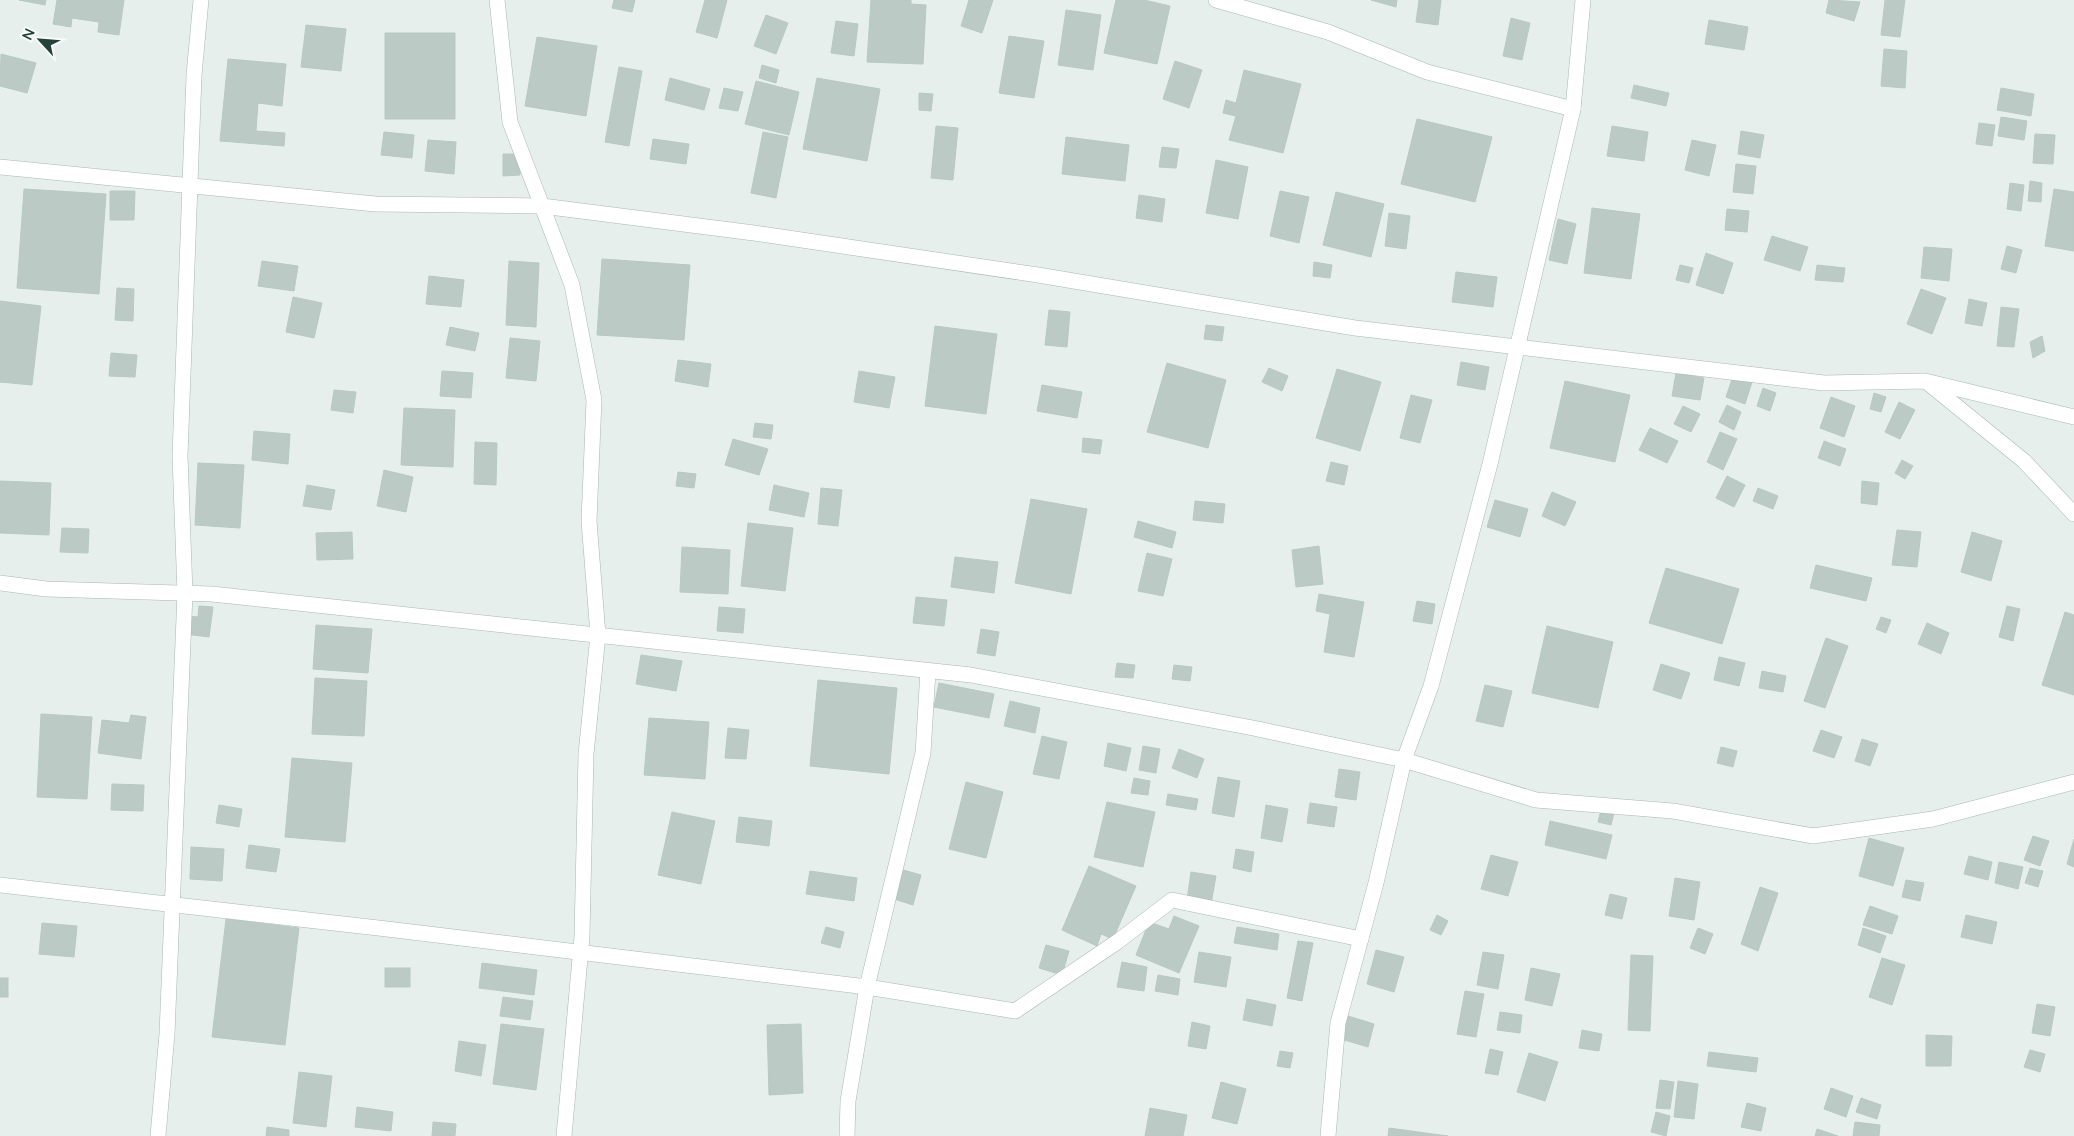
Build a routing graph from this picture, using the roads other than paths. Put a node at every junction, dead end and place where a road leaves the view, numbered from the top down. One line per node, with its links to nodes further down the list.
1 (201, 0): 7 (street)
2 (497, 0): 8 (street)
3 (1216, 0): 5 (street)
4 (1583, 0): 5 (street)
5 (1573, 109): 9 (street)
6 (0, 167): 7 (street)
7 (190, 185): 8 (street); 14 (street)
8 (542, 206): 9 (street); 15 (street)
9 (1517, 348): 10 (street); 17 (street)
10 (1925, 380): 11 (street); 12 (street)
11 (2074, 417)
12 (2074, 514)
13 (0, 582): 14 (street)
14 (185, 593): 15 (street); 20 (street)
15 (598, 635): 16 (street); 22 (street)
16 (928, 671): 17 (street); 23 (street)
17 (1404, 760): 18 (street); 21 (street)
18 (2074, 782)
19 (0, 885): 20 (street)
20 (172, 906): 22 (street); 24 (street)
21 (1361, 939): 23 (street); 27 (street)
22 (580, 952): 23 (street); 25 (street)
23 (867, 987): 26 (street)
24 (158, 1136)
25 (564, 1136)
26 (847, 1136)
27 (1328, 1136)

